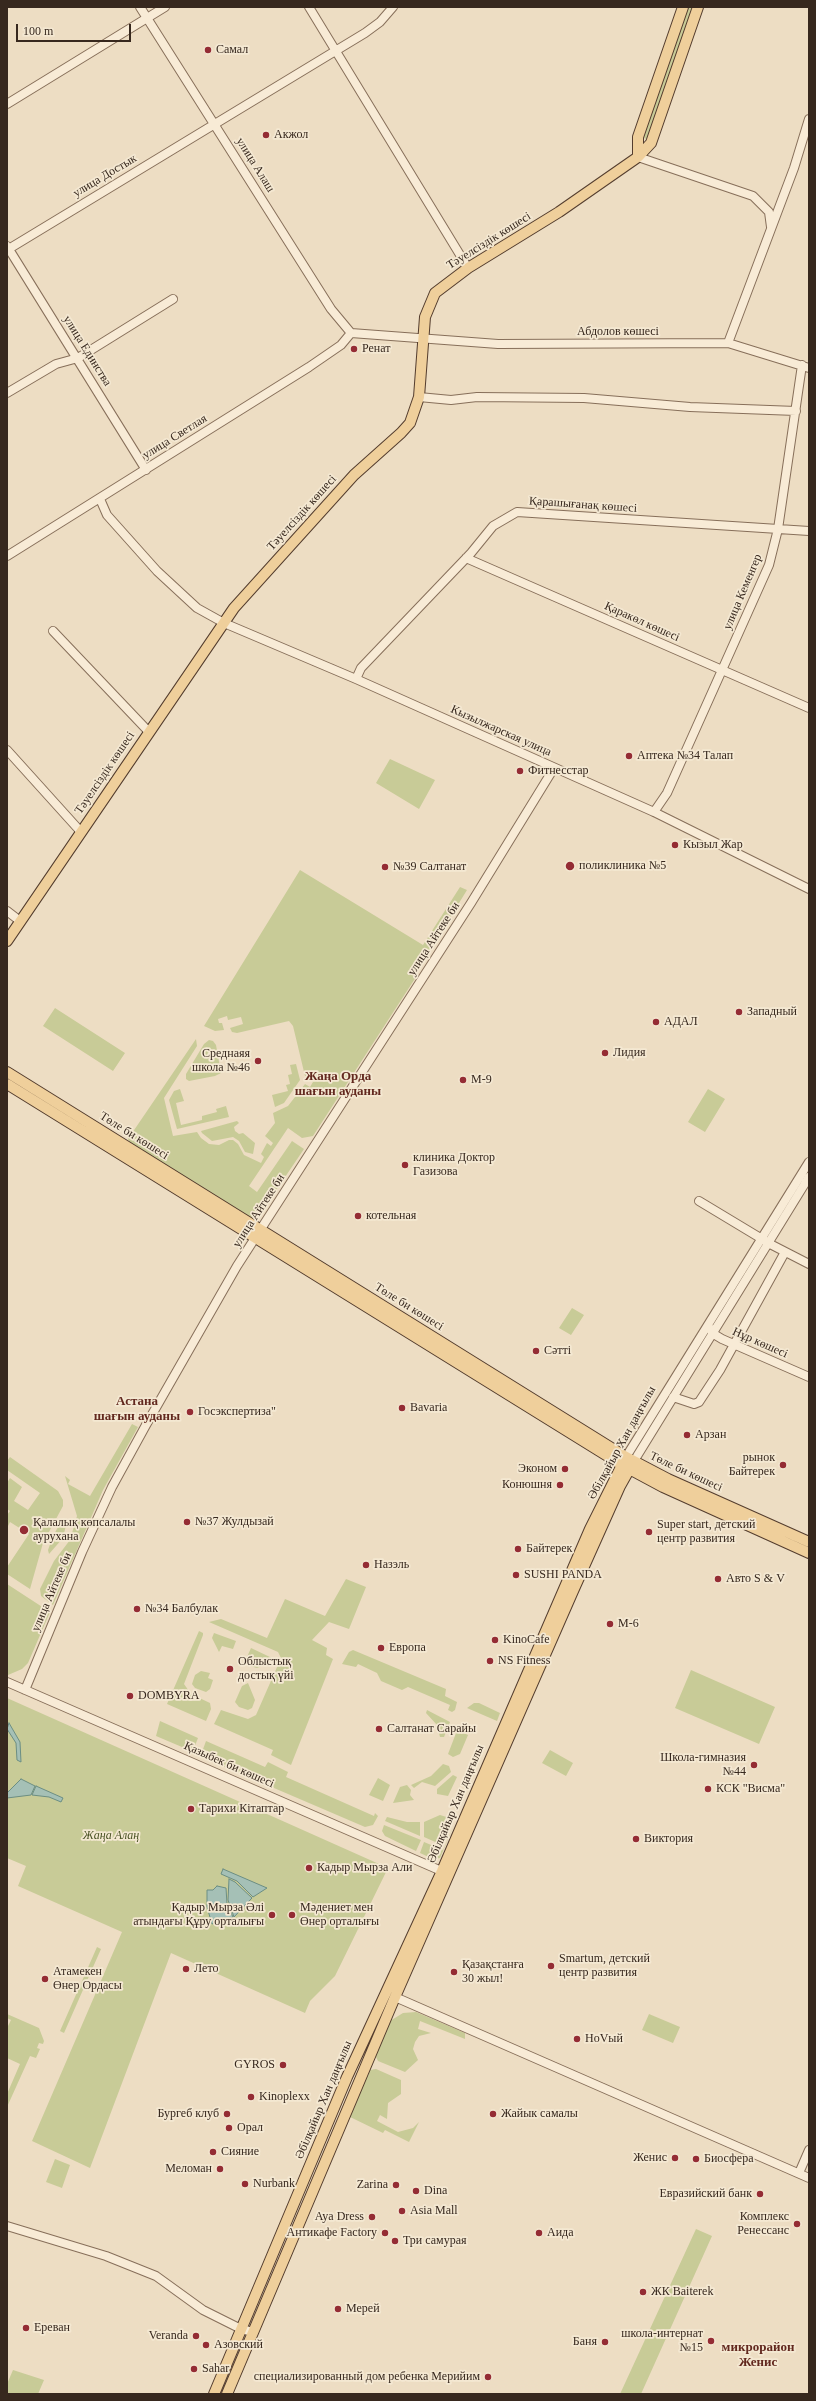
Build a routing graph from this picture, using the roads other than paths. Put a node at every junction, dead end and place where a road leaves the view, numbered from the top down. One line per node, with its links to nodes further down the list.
1 (140, 7): 7 (street, улица Алаш)
2 (165, 7): 7 (street)
3 (309, 7): 8 (street)
4 (393, 7): 8 (street, улица Достык)
5 (683, 7): 12 (main road)
6 (698, 7): 12 (main road, Тәуелсіздік көшесі)
7 (147, 18): 9 (street); 11 (street, улица Алаш)
8 (336, 51): 11 (street, улица Достык); 15 (street)
9 (7, 104)
10 (809, 119): 13 (street)
11 (215, 123): 14 (street, улица Достык); 17 (street, улица Алаш)
12 (638, 158): 13 (street); 15 (main road, Тәуелсіздік көшесі)
13 (771, 228): 19 (street)
14 (8, 248): 20 (street, улица Единства)
15 (468, 268): 18 (main road, Тәуелсіздік көшесі)
16 (173, 299): 20 (street)
17 (351, 333): 18 (street, Абдолов көшесі); 25 (street, улица Светлая)
18 (423, 339): 19 (street, Абдолов көшесі); 23 (main road, Тәуелсіздік көшесі)
19 (728, 343): 21 (street, Абдолов көшесі)
20 (78, 358): 22 (street); 25 (street, улица Единства)
21 (805, 367): 24 (street, улица Кеменгер)
22 (7, 393)
23 (419, 398): 24 (street); 31 (main road, Тәуелсіздік көшесі)
24 (796, 411): 27 (street, улица Кеменгер)
25 (146, 470): 26 (street, улица Светлая)
26 (100, 499): 29 (street, улица Светлая); 31 (street, Кызылжарская улица)
27 (778, 529): 28 (street, Қарашығанақ көшесі); 30 (street, Қарашығанақ көшесі); 33 (street, улица Кеменгер)
28 (809, 531)
29 (7, 556)
30 (466, 558): 33 (street, Қаракөл көшесі); 34 (street, Қарашығанақ көшесі)
31 (224, 623): 34 (street, Кызылжарская улица); 36 (main road, Тәуелсіздік көшесі)
32 (53, 631): 36 (street)
33 (721, 670): 35 (street, Қаракөл көшесі); 39 (street, улица Кеменгер)
34 (356, 679): 38 (street, Кызылжарская улица)
35 (809, 708)
36 (149, 732): 40 (main road, Тәуелсіздік көшесі)
37 (7, 750): 40 (street)
38 (554, 768): 39 (street, Кызылжарская улица); 50 (street, улица Айтеке би)
39 (654, 812): 41 (street, Кызылжарская улица)
40 (81, 832): 43 (main road, Тәуелсіздік көшесі)
41 (809, 889)
42 (7, 911): 43 (street)
43 (20, 921): 44 (main road, Тәуелсіздік көшесі)
44 (7, 940)
45 (7, 1072): 50 (main road, Төле би көшесі)
46 (7, 1084): 50 (main road, Төле би көшесі)
47 (809, 1162): 51 (street, Әбілқайыр Хан даңғылы)
48 (809, 1178): 52 (street, Әбілқайыр Хан даңғылы)
49 (699, 1201): 51 (street)
50 (258, 1234): 60 (main road, Төле би көшесі); 64 (street, улица Айтеке би)
51 (761, 1238): 52 (street); 55 (street, Әбілқайыр Хан даңғылы)
52 (768, 1243): 53 (street); 56 (street, Әбілқайыр Хан даңғылы)
53 (785, 1252): 54 (street); 57 (street)
54 (809, 1264)
55 (709, 1322): 56 (street); 60 (street, Әбілқайыр Хан даңғылы)
56 (712, 1333): 57 (street, Нұр көшесі); 59 (street, Әбілқайыр Хан даңғылы)
57 (732, 1344): 58 (street, Нұр көшесі); 59 (street)
58 (809, 1377)
59 (673, 1397): 60 (street, Әбілқайыр Хан даңғылы)
60 (628, 1463): 61 (main road, Төле би көшесі); 62 (main road, Төле би көшесі); 65 (main road, Әбілқайыр Хан даңғылы)
61 (809, 1542)
62 (809, 1552)
63 (7, 1682): 64 (street, Қазыбек би көшесі)
64 (25, 1690): 65 (street, Қазыбек би көшесі)
65 (445, 1873): 66 (main road, Әбілқайыр Хан даңғылы)
66 (390, 1995): 68 (street); 71 (main road, Әбілқайыр Хан даңғылы); 72 (main road, Әбілқайыр Хан даңғылы)
67 (809, 2150): 68 (street)
68 (799, 2173): 69 (street)
69 (809, 2178)
70 (7, 2226): 71 (street)
71 (241, 2329): 72 (street); 73 (main road, Әбілқайыр Хан даңғылы)
72 (253, 2332): 74 (main road, Әбілқайыр Хан даңғылы)
73 (214, 2394)
74 (227, 2394)

